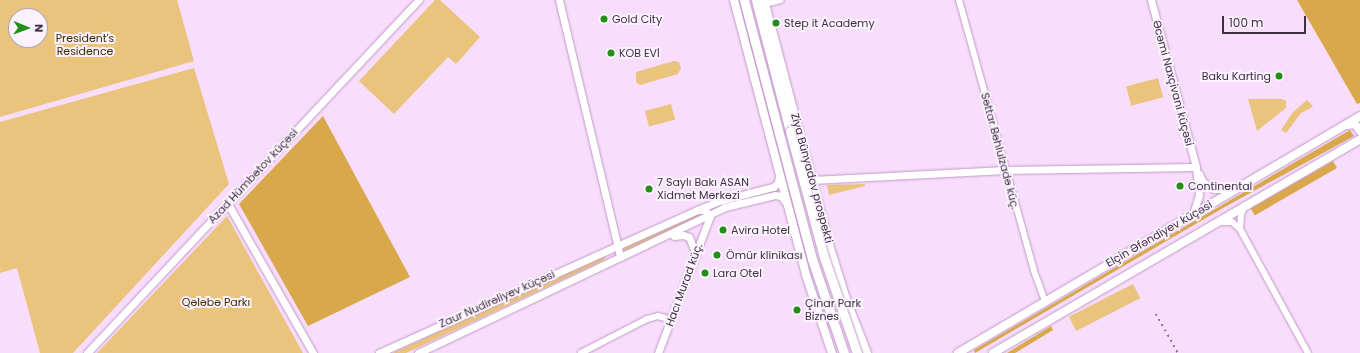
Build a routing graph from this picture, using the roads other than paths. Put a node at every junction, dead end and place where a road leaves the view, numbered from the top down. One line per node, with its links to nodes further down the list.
1 (419, 0): 25 (street, Azad Hümbətov küçəsi)
2 (559, 0): 32 (street)
3 (735, 0): 10 (main road)
4 (744, 0): 12 (main road, Ziya Bünyadov prospekti)
5 (756, 0): 11 (main road, Ziya Bünyadov prospekti)
6 (781, 0): 9 (street)
7 (959, 0): 19 (street, Səttar Bəhlulzadə küç.)
8 (1151, 0): 18 (street, Əcəmi Naxçivani küçəsi)
9 (764, 1): 11 (main road); 21 (main road, Ziya Bünyadov prospekti)
10 (737, 10): 12 (main road); 20 (main road)
11 (784, 106): 47 (main road, Ziya Bünyadov prospekti, bridge)
12 (772, 109): 46 (main road, Ziya Bünyadov prospekti)
13 (1360, 116): 14 (main road, Elçin Əfəndiyev küçəsi)
14 (1345, 125): 15 (main road); 22 (main road, Elçin Əfəndiyev küçəsi)
15 (1360, 131)
16 (1360, 135): 17 (main road)
17 (1357, 141): 24 (main road, Elçin Əfəndiyev küçəsi)
18 (1196, 167): 19 (street); 22 (street); 27 (street)
19 (1005, 170): 21 (street); 35 (street, Səttar Bəhlulzadə küç.)
20 (779, 175): 23 (main road); 26 (street, Zaur Nudirəliyev küçəsi)
21 (812, 180): 37 (main road, Ziya Bünyadov prospekti)
22 (1238, 187): 27 (main road, Elçin Əfəndiyev küçəsi)
23 (786, 203): 28 (street, Zaur Nudirəliyev küçəsi); 39 (main road)
24 (1246, 203): 29 (main road, Elçin Əfəndiyev küçəsi); 30 (street)
25 (228, 204): 40 (street, Azad Hümbətov küçəsi); 41 (street)
26 (697, 210): 28 (street); 32 (street, Zaur Nudirəliyev küçəsi)
27 (1193, 214): 35 (main road, Elçin Əfəndiyev küçəsi)
28 (710, 216): 31 (street, Zaur Nudirəliyev küçəsi); 33 (street, Hacı Murad küç.)
29 (1213, 223): 30 (street); 51 (main road, Elçin Əfəndiyev küçəsi)
30 (1240, 229): 52 (street)
31 (664, 238): 33 (street); 34 (street, Zaur Nudirəliyev küçəsi)
32 (616, 246): 34 (street); 42 (street, Zaur Nudirəliyev küçəsi)
33 (696, 254): 36 (street, Hacı Murad küç.)
34 (620, 257): 43 (street, Zaur Nudirəliyev küçəsi)
35 (1045, 301): 38 (main road, Elçin Əfəndiyev küçəsi)
36 (672, 320): 44 (street); 45 (street, Hacı Murad küç.)
37 (858, 331): 47 (main road); 48 (main road, Ziya Bünyadov prospekti)
38 (972, 345): 49 (main road, Elçin Əfəndiyev küçəsi); 50 (main road)
39 (832, 351)
40 (87, 353)
41 (313, 353)
42 (379, 353)
43 (418, 353)
44 (581, 353)
45 (658, 353)
46 (844, 353)
47 (856, 353)
48 (867, 353)
49 (958, 353)
50 (968, 353)
51 (993, 353)
52 (1308, 353)

